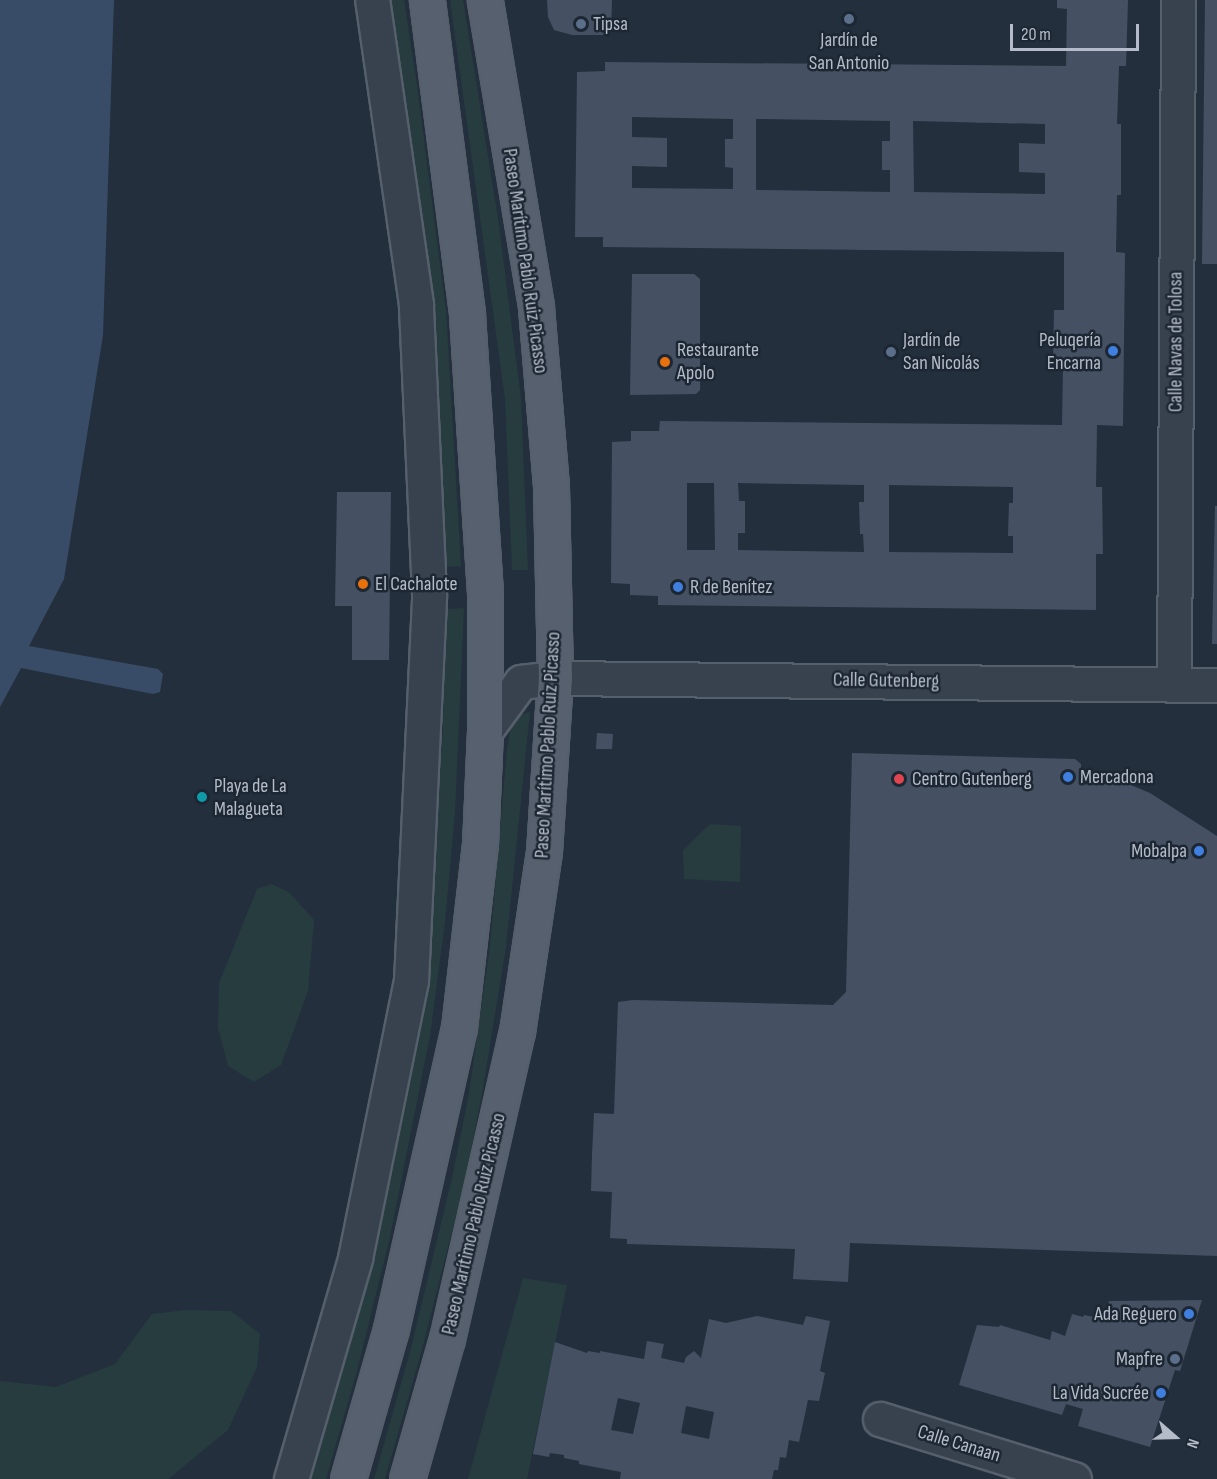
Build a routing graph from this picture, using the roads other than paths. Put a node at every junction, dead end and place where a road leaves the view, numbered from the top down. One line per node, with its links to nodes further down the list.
1 (372, 0): 10 (street)
2 (427, 0): 8 (main road)
3 (485, 0): 5 (main road, Paseo Marítimo Pablo Ruiz Picasso)
4 (1178, 0): 6 (street, Calle Navas de Tolosa)
5 (555, 678): 6 (street, Calle Gutenberg); 8 (street, Calle Gutenberg); 12 (main road, Paseo Marítimo Pablo Ruiz Picasso)
6 (1174, 684): 7 (street, Calle Gutenberg)
7 (1217, 685)
8 (485, 731): 11 (main road)
9 (879, 1419): 13 (street, Calle Canaan)
10 (291, 1479)
11 (348, 1479)
12 (407, 1479)
13 (1074, 1479)

